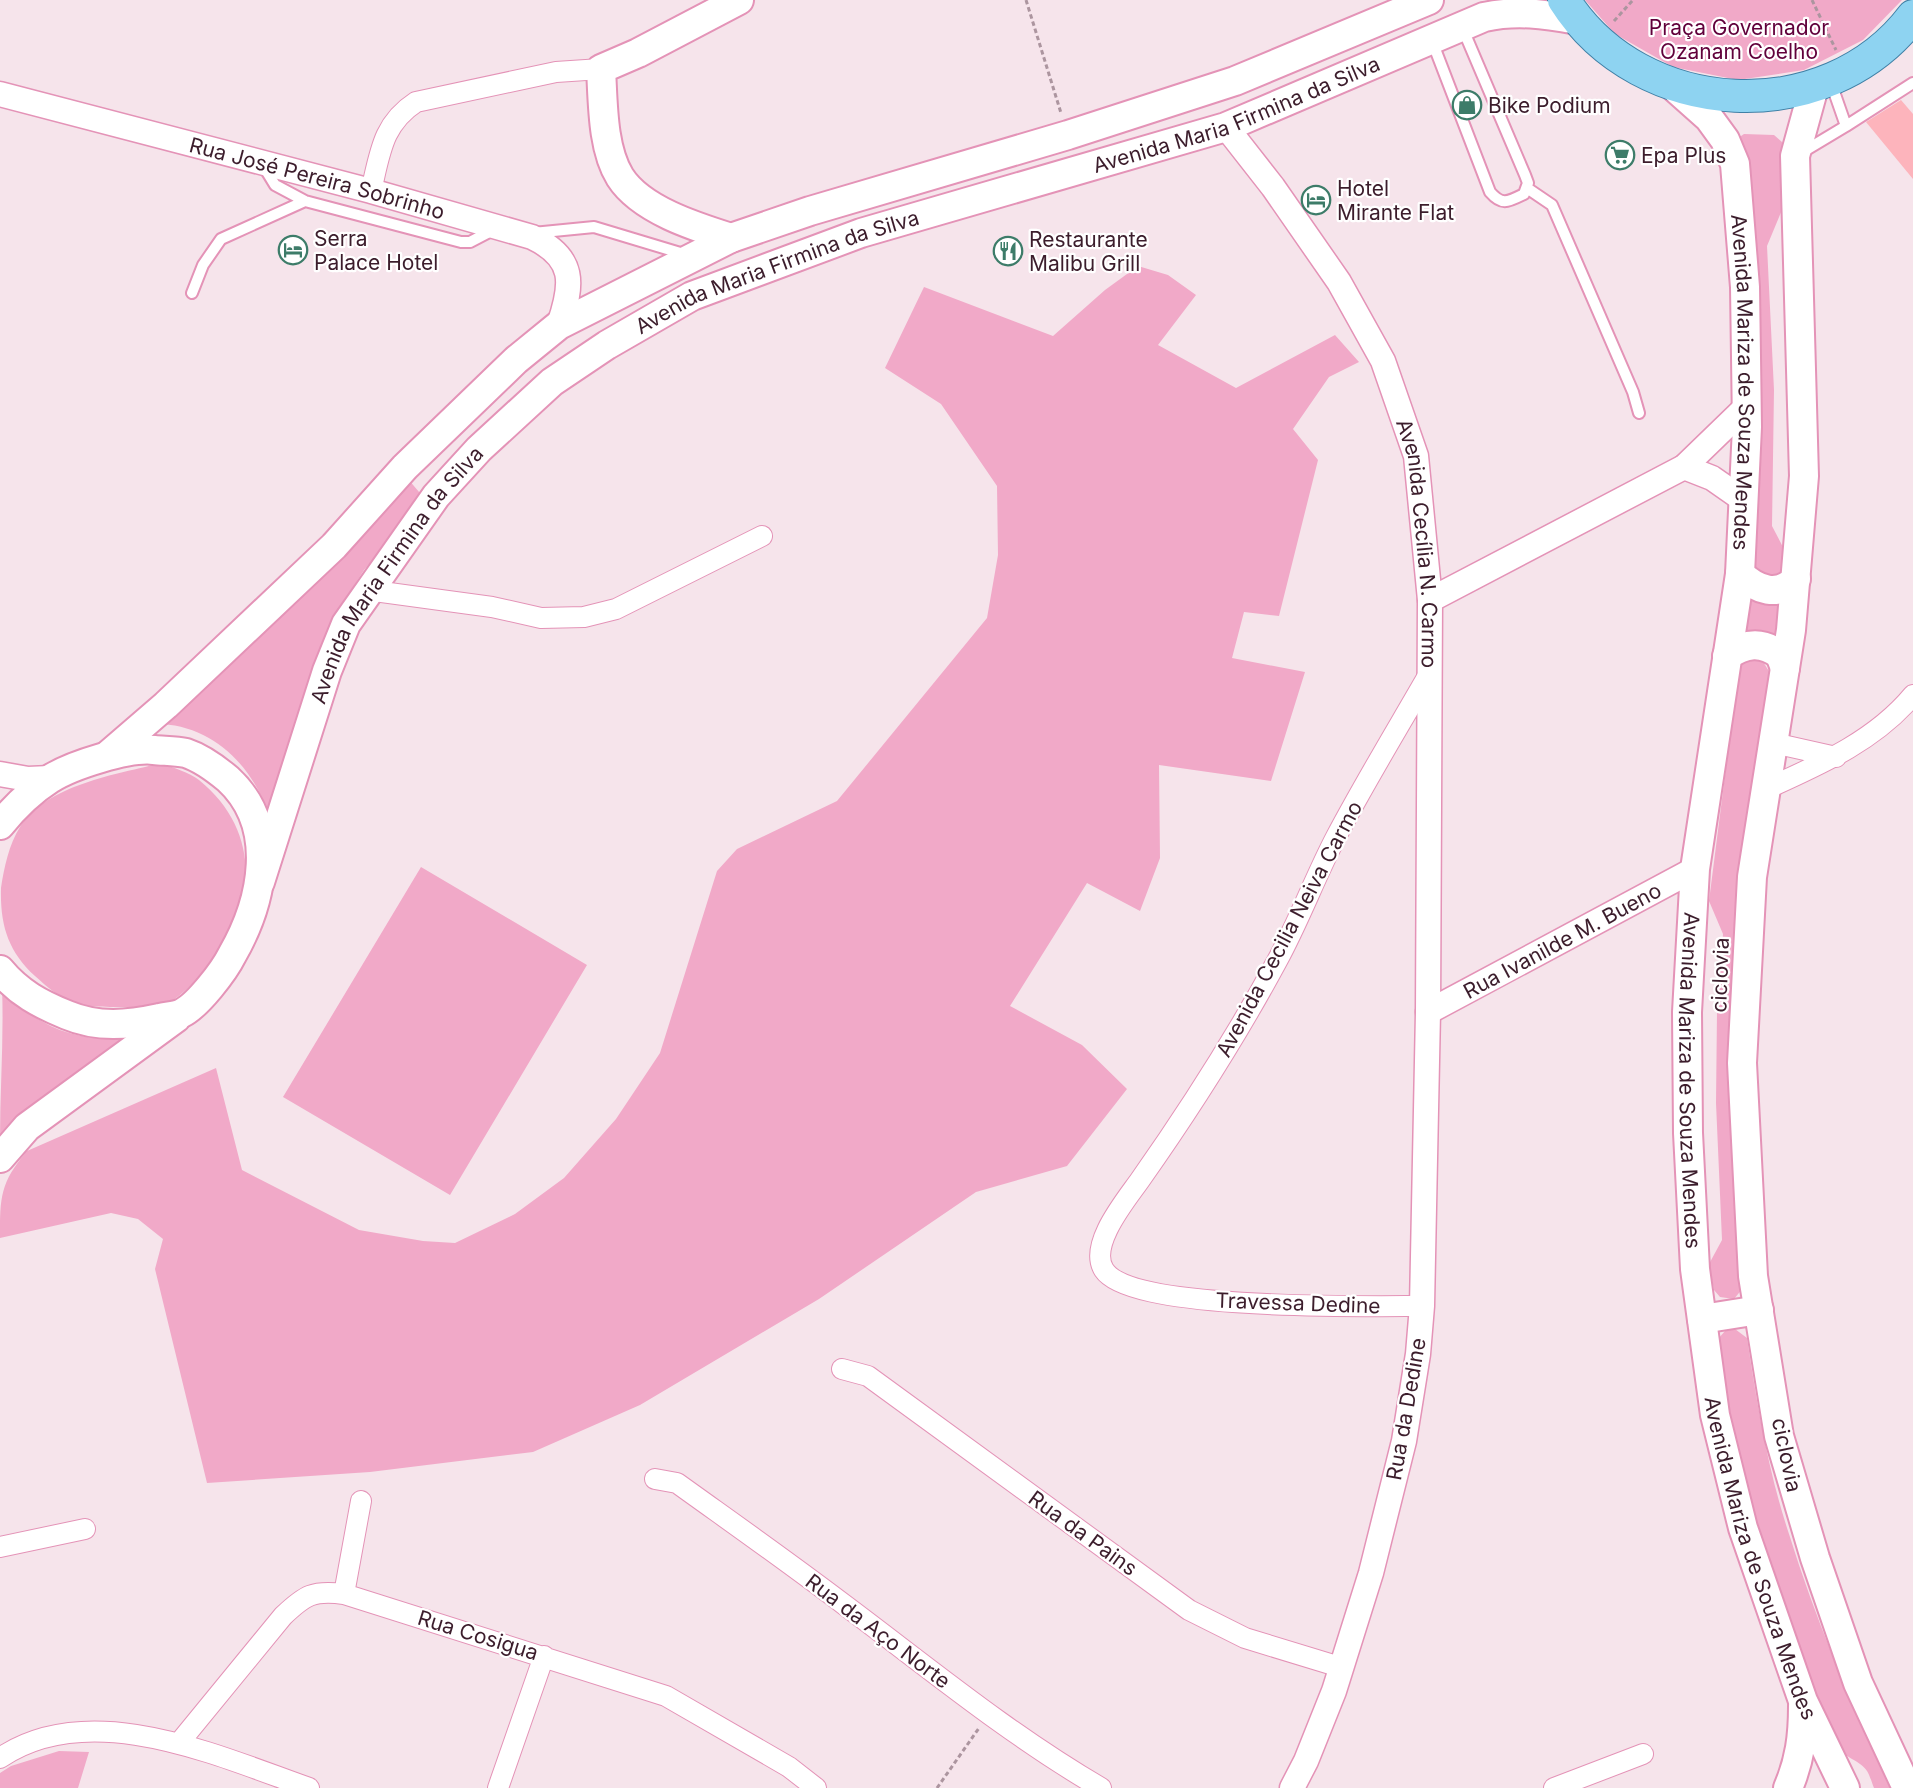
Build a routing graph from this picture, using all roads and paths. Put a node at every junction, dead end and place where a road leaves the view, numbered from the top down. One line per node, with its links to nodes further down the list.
1 (739, 0): 11 (main road)
2 (1026, 0): 19 (path)
3 (1812, 0): 12 (path)
4 (1423, 3): 7 (main road, Avenida Maria Firmina da Silva); 9 (main road)
5 (1570, 10): 8 (main road, Avenida Maria Firmina da Silva); 15 (main road)
6 (1913, 16): 12 (main road)
7 (1374, 22): 10 (main road); 13 (main road, Avenida Maria Firmina da Silva)
8 (1462, 27): 9 (main road, Avenida Maria Firmina da Silva); 22 (lane)
9 (1432, 41): 10 (main road, Avenida Maria Firmina da Silva); 22 (lane)
10 (1387, 60): 17 (main road, Avenida Maria Firmina da Silva)
11 (601, 69): 23 (street); 27 (main road)
12 (1830, 80): 15 (main road); 18 (lane); 20 (main road)
13 (1235, 81): 17 (main road); 19 (main road, Avenida Maria Firmina da Silva)
14 (1913, 83): 18 (lane)
15 (1674, 86): 32 (main road, Avenida Mariza de Souza Mendes)
16 (0, 94): 21 (street, Rua José Pereira Sobrinho)
17 (1237, 122): 30 (main road, Avenida Maria Firmina da Silva); 42 (street, Avenida Cecília N. Carmo)
18 (1846, 126): 20 (lane)
19 (1068, 135): 27 (main road, Avenida Maria Firmina da Silva)
20 (1795, 156): 40 (main road)
21 (262, 164): 23 (street, Rua José Pereira Sobrinho); 24 (lane)
22 (1527, 188): 33 (lane)
23 (371, 191): 25 (street, Rua José Pereira Sobrinho)
24 (305, 201): 25 (lane); 29 (lane)
25 (500, 226): 26 (street, Rua José Pereira Sobrinho)
26 (523, 234): 28 (lane); 31 (street, Rua José Pereira Sobrinho)
27 (731, 238): 28 (main road, Avenida Maria Firmina da Silva)
28 (681, 261): 30 (main road); 31 (main road, Avenida Maria Firmina da Silva)
29 (192, 293)
30 (692, 296): 36 (main road, Avenida Maria Firmina da Silva)
31 (559, 325): 35 (main road, Avenida Maria Firmina da Silva)
32 (1746, 407): 34 (street); 37 (main road, Avenida Mariza de Souza Mendes)
33 (1639, 413)
34 (1684, 466): 37 (street); 42 (street)
35 (405, 467): 36 (main road); 48 (main road, Avenida Maria Firmina da Silva)
36 (436, 496): 41 (main road, Avenida Maria Firmina da Silva)
37 (1745, 501): 39 (main road, Avenida Mariza de Souza Mendes)
38 (762, 536): 41 (street)
39 (1740, 574): 40 (main road); 43 (main road, Avenida Mariza de Souza Mendes)
40 (1796, 579): 44 (main road)
41 (367, 590): 55 (main road, Avenida Maria Firmina da Silva)
42 (1430, 600): 45 (street, Avenida Cecília N. Carmo)
43 (1727, 656): 44 (main road); 54 (main road, Avenida Mariza de Souza Mendes)
44 (1785, 668): 47 (main road)
45 (1429, 674): 57 (street, Avenida Cecília N. Carmo); 60 (street, Avenida Cecilia Neiva Carmo)
46 (1913, 695): 49 (street)
47 (1774, 743): 49 (street); 52 (main road)
48 (108, 755): 51 (main road); 55 (main road)
49 (1836, 757): 52 (street)
50 (0, 774): 51 (street)
51 (51, 778): 53 (main road)
52 (1766, 789): 62 (main road)
53 (0, 825)
54 (1695, 869): 57 (street, Rua Ivanilde M. Bueno); 63 (main road, Avenida Mariza de Souza Mendes)
55 (260, 882): 58 (main road)
56 (0, 970): 58 (main road)
57 (1428, 1012): 61 (street, Rua da Dedine)
58 (183, 1013): 59 (main road)
59 (0, 1158)
60 (1103, 1239): 61 (street, Travessa Dedine)
61 (1422, 1306): 71 (street, Rua da Dedine)
62 (1759, 1310): 63 (main road); 86 (main road)
63 (1702, 1319): 72 (main road, Avenida Mariza de Souza Mendes)
64 (842, 1369): 71 (street, Rua da Pains)
65 (655, 1479): 73 (street, Rua da Aço Norte)
66 (361, 1501): 69 (street)
67 (85, 1529): 68 (street)
68 (0, 1547)
69 (344, 1594): 70 (street, Rua Cosigua); 74 (street, Rua Cosigua)
70 (544, 1656): 78 (street); 79 (street, Rua Cosigua)
71 (1340, 1667): 82 (street, Rua da Dedine)
72 (1803, 1701): 84 (main road); 85 (main road, Avenida Mariza de Souza Mendes)
73 (988, 1715): 80 (path); 81 (street, Rua da Aço Norte)
74 (179, 1743): 76 (street); 77 (street)
75 (1642, 1754): 83 (street)
76 (0, 1758)
77 (309, 1788)
78 (498, 1788)
79 (816, 1788)
80 (937, 1788)
81 (1101, 1788)
82 (1292, 1788)
83 (1554, 1788)
84 (1788, 1788)
85 (1845, 1788)
86 (1907, 1788)

